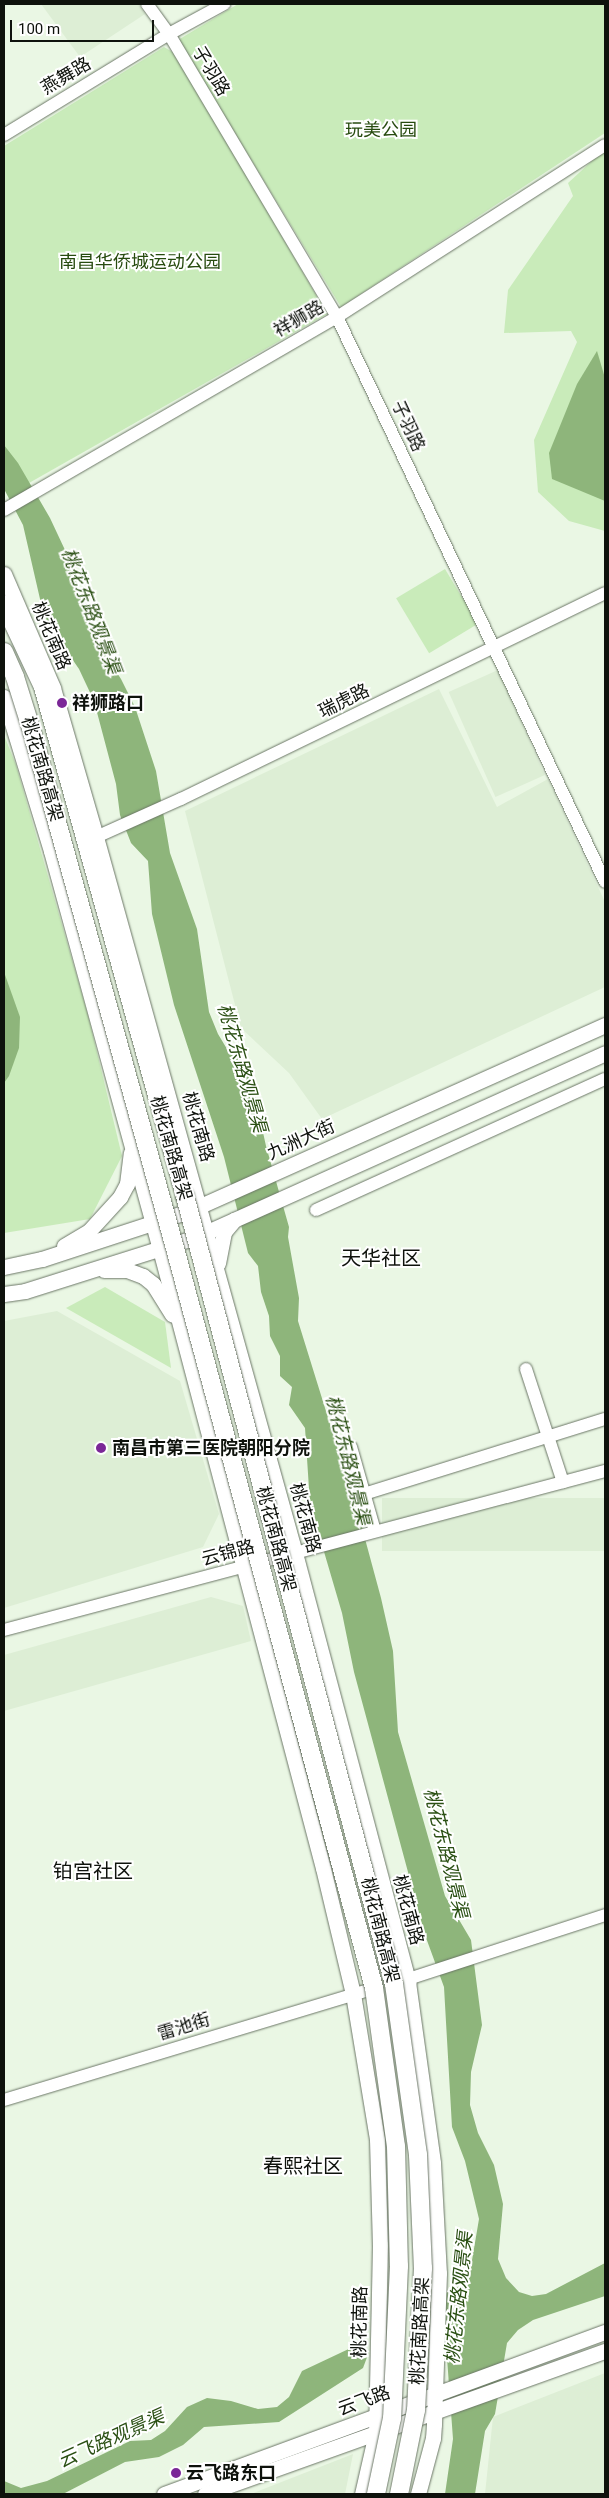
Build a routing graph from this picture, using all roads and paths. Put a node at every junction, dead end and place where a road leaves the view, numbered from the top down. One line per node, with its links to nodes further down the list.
1 (147, 4): 3 (street, 子羽路)
2 (224, 4): 3 (street, 燕舞路)
3 (169, 34): 4 (street, 燕舞路); 6 (street, 子羽路)
4 (4, 135)
5 (605, 146): 6 (street, 祥狮路)
6 (337, 318): 7 (street, 祥狮路); 11 (street, 子羽路)
7 (4, 510)
8 (4, 574): 14 (main road, 桃花南路)
9 (605, 593): 11 (street, 瑞虎路)
10 (4, 604): 44 (highway, 桃花南路高架, bridge)
11 (494, 648): 14 (street, 瑞虎路); 15 (street, 子羽路)
12 (4, 652): 45 (highway, 桃花南路高架, bridge)
13 (4, 698): 19 (main road, 桃花南路)
14 (96, 837): 20 (main road, 桃花南路)
15 (605, 882)
16 (605, 1025): 20 (main road, 九洲大街)
17 (605, 1053): 22 (main road)
18 (605, 1079): 21 (street)
19 (131, 1144): 23 (main road, 桃花南路); 26 (main road)
20 (200, 1206): 23 (main road, 九洲大街); 24 (main road, 桃花南路)
21 (316, 1210)
22 (235, 1219): 24 (main road); 28 (main road)
23 (153, 1224): 25 (main road, 桃花南路); 26 (main road, 九洲大街)
24 (207, 1232): 25 (main road); 28 (main road, 桃花南路)
25 (160, 1249): 29 (main road); 31 (main road, 桃花南路)
26 (42, 1260): 27 (main road, 九洲大街)
27 (4, 1267)
28 (218, 1271): 40 (main road, 桃花南路)
29 (25, 1291): 30 (main road); 31 (main road)
30 (4, 1294)
31 (183, 1335): 41 (main road, 桃花南路)
32 (526, 1369): 34 (street)
33 (605, 1419): 34 (street)
34 (548, 1437): 37 (street); 38 (street)
35 (350, 1447): 38 (street)
36 (605, 1471): 37 (street, 云锦路)
37 (562, 1482): 39 (street, 云锦路)
38 (364, 1494): 39 (street)
39 (372, 1532): 40 (street, 云锦路)
40 (302, 1551): 41 (street, 云锦路); 44 (main road, 桃花南路)
41 (244, 1567): 42 (street, 云锦路); 46 (main road, 桃花南路)
42 (4, 1630)
43 (605, 1915): 44 (street)
44 (401, 1982): 48 (main road, 桃花南路); 62 (highway, 桃花南路高架, bridge)
45 (374, 1988): 46 (street, 雷池街); 61 (highway, 桃花南路高架, bridge)
46 (353, 1994): 47 (street, 雷池街); 49 (main road, 桃花南路)
47 (4, 2100)
48 (437, 2306): 49 (main road); 52 (main road, 桃花南路)
49 (378, 2317): 54 (main road, 桃花南路)
50 (605, 2332): 52 (main road, 云飞路)
51 (605, 2351): 53 (main road, 云飞路)
52 (438, 2393): 53 (main road, 桃花南路); 54 (main road, 云飞路)
53 (438, 2411): 55 (main road, 云飞路); 56 (main road, 桃花南路)
54 (377, 2416): 55 (main road, 桃花南路); 58 (main road, 云飞路)
55 (376, 2433): 57 (main road, 桃花南路); 59 (main road, 云飞路)
56 (423, 2469): 57 (main road); 63 (main road, 桃花南路)
57 (366, 2474): 60 (main road, 桃花南路)
58 (164, 2494)
59 (204, 2494)
60 (362, 2494)
61 (376, 2494)
62 (399, 2494)
63 (418, 2494)

